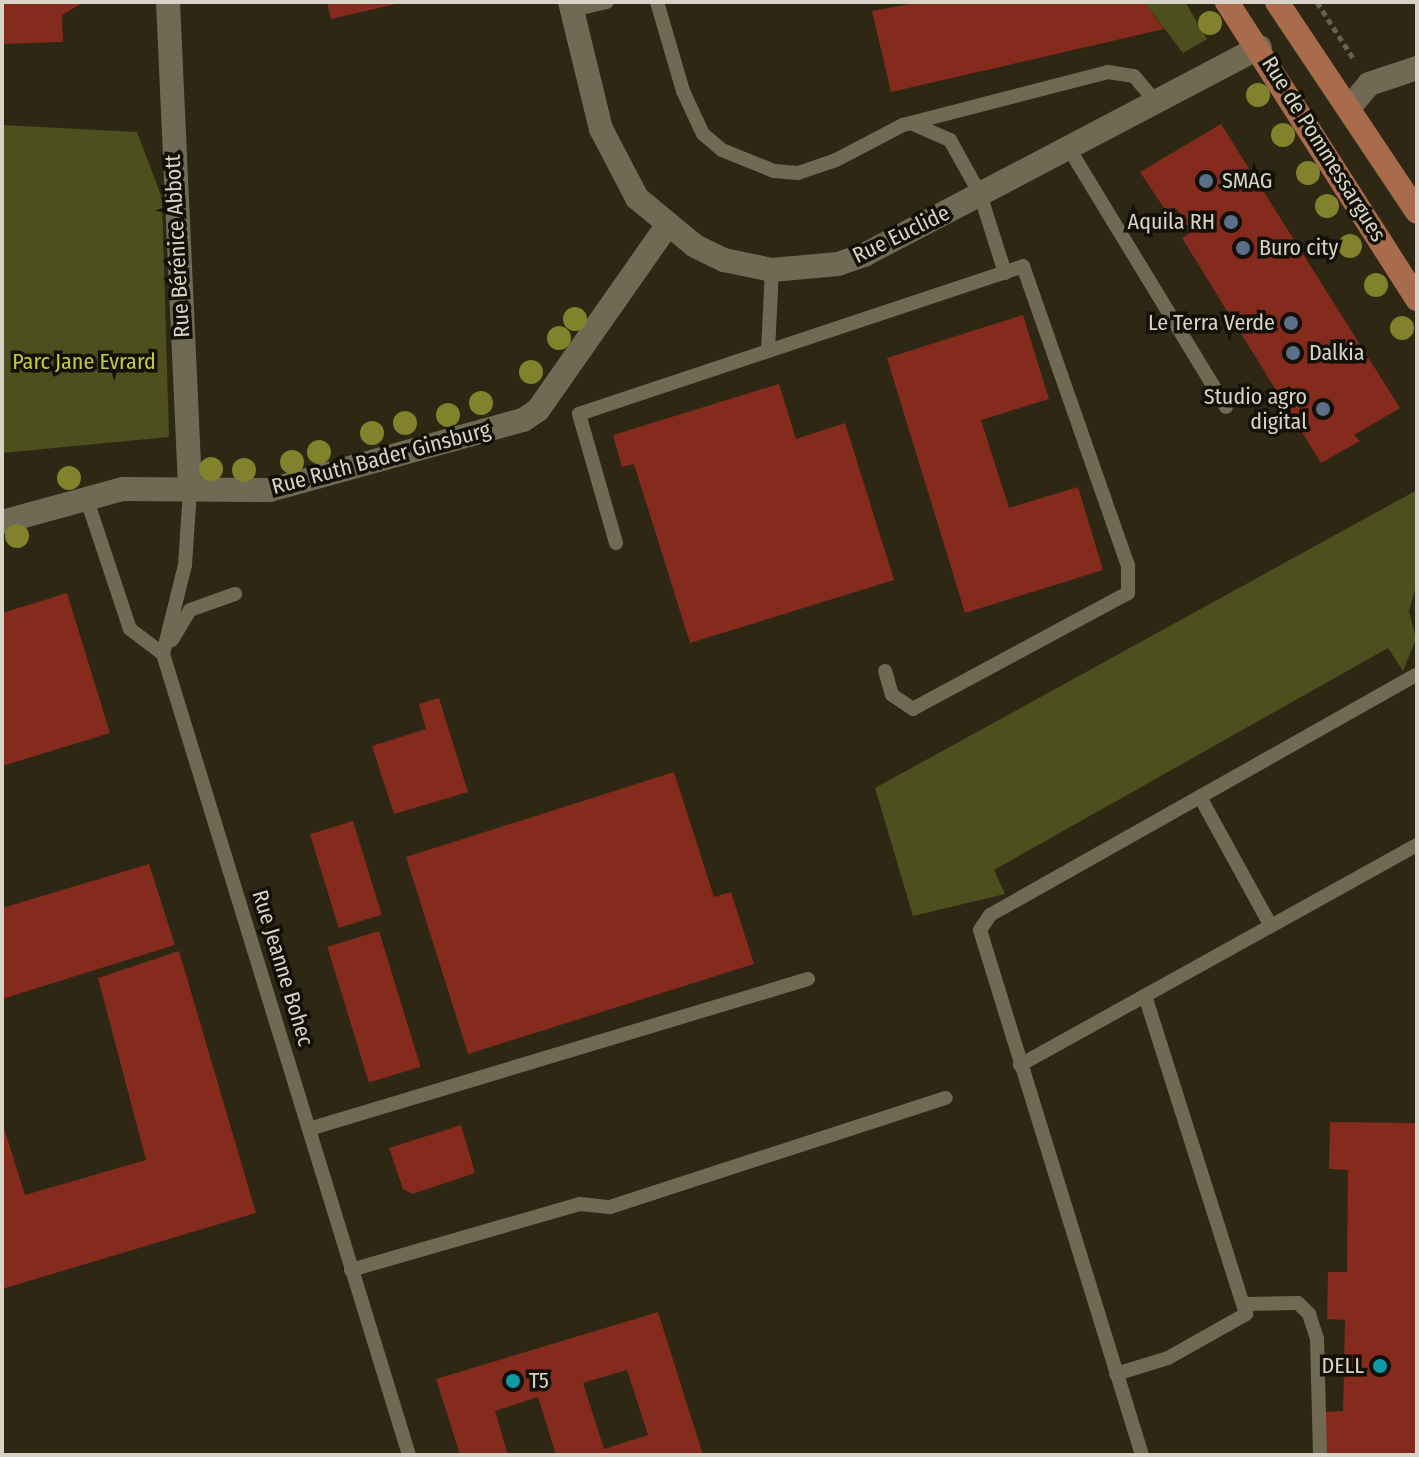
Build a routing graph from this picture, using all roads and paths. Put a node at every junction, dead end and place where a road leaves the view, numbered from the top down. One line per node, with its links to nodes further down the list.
1 (168, 2): 21 (street, Rue Bérénice Abbott)
2 (607, 2): 6 (lane)
3 (657, 2): 11 (lane)
4 (1227, 2): 7 (main road, Rue de Pommessargues)
5 (1281, 3): 10 (main road, Rue de Pommessargues)
6 (571, 6): 15 (street, Rue Euclide)
7 (1260, 47): 9 (street, Rue Euclide); 18 (main road, Rue de Pommessargues)
8 (1417, 68): 10 (street)
9 (1155, 101): 11 (lane); 12 (street, Rue Euclide)
10 (1349, 108): 14 (main road, Rue de Pommessargues)
11 (911, 123): 13 (lane)
12 (1068, 147): 13 (street, Rue Euclide); 20 (lane)
13 (980, 194): 16 (street, Rue Euclide); 17 (lane)
14 (1417, 212)
15 (666, 227): 16 (street, Rue Euclide); 21 (street, Rue Ruth Bader Ginsburg)
16 (772, 270): 19 (lane)
17 (1005, 273): 19 (lane); 27 (lane)
18 (1417, 299)
19 (768, 351): 24 (lane)
20 (1226, 407)
21 (190, 490): 22 (street, Rue Ruth Bader Ginsburg); 26 (lane)
22 (86, 497): 23 (street, Rue Ruth Bader Ginsburg); 26 (lane)
23 (2, 522)
24 (616, 543)
25 (235, 594): 26 (lane)
26 (163, 654): 36 (lane, Rue Jeanne Bohec)
27 (885, 671)
28 (1417, 674): 29 (lane)
29 (1200, 797): 31 (lane); 34 (lane)
30 (1417, 845): 31 (lane)
31 (1271, 926): 33 (lane)
32 (808, 979): 36 (lane)
33 (1145, 996): 34 (lane); 38 (lane)
34 (1020, 1065): 39 (lane)
35 (946, 1098): 37 (lane)
36 (309, 1129): 37 (lane, Rue Jeanne Bohec)
37 (351, 1270): 40 (lane, Rue Jeanne Bohec)
38 (1246, 1304): 39 (lane); 42 (lane)
39 (1116, 1374): 41 (lane)
40 (409, 1455)
41 (1142, 1455)
42 (1320, 1455)

